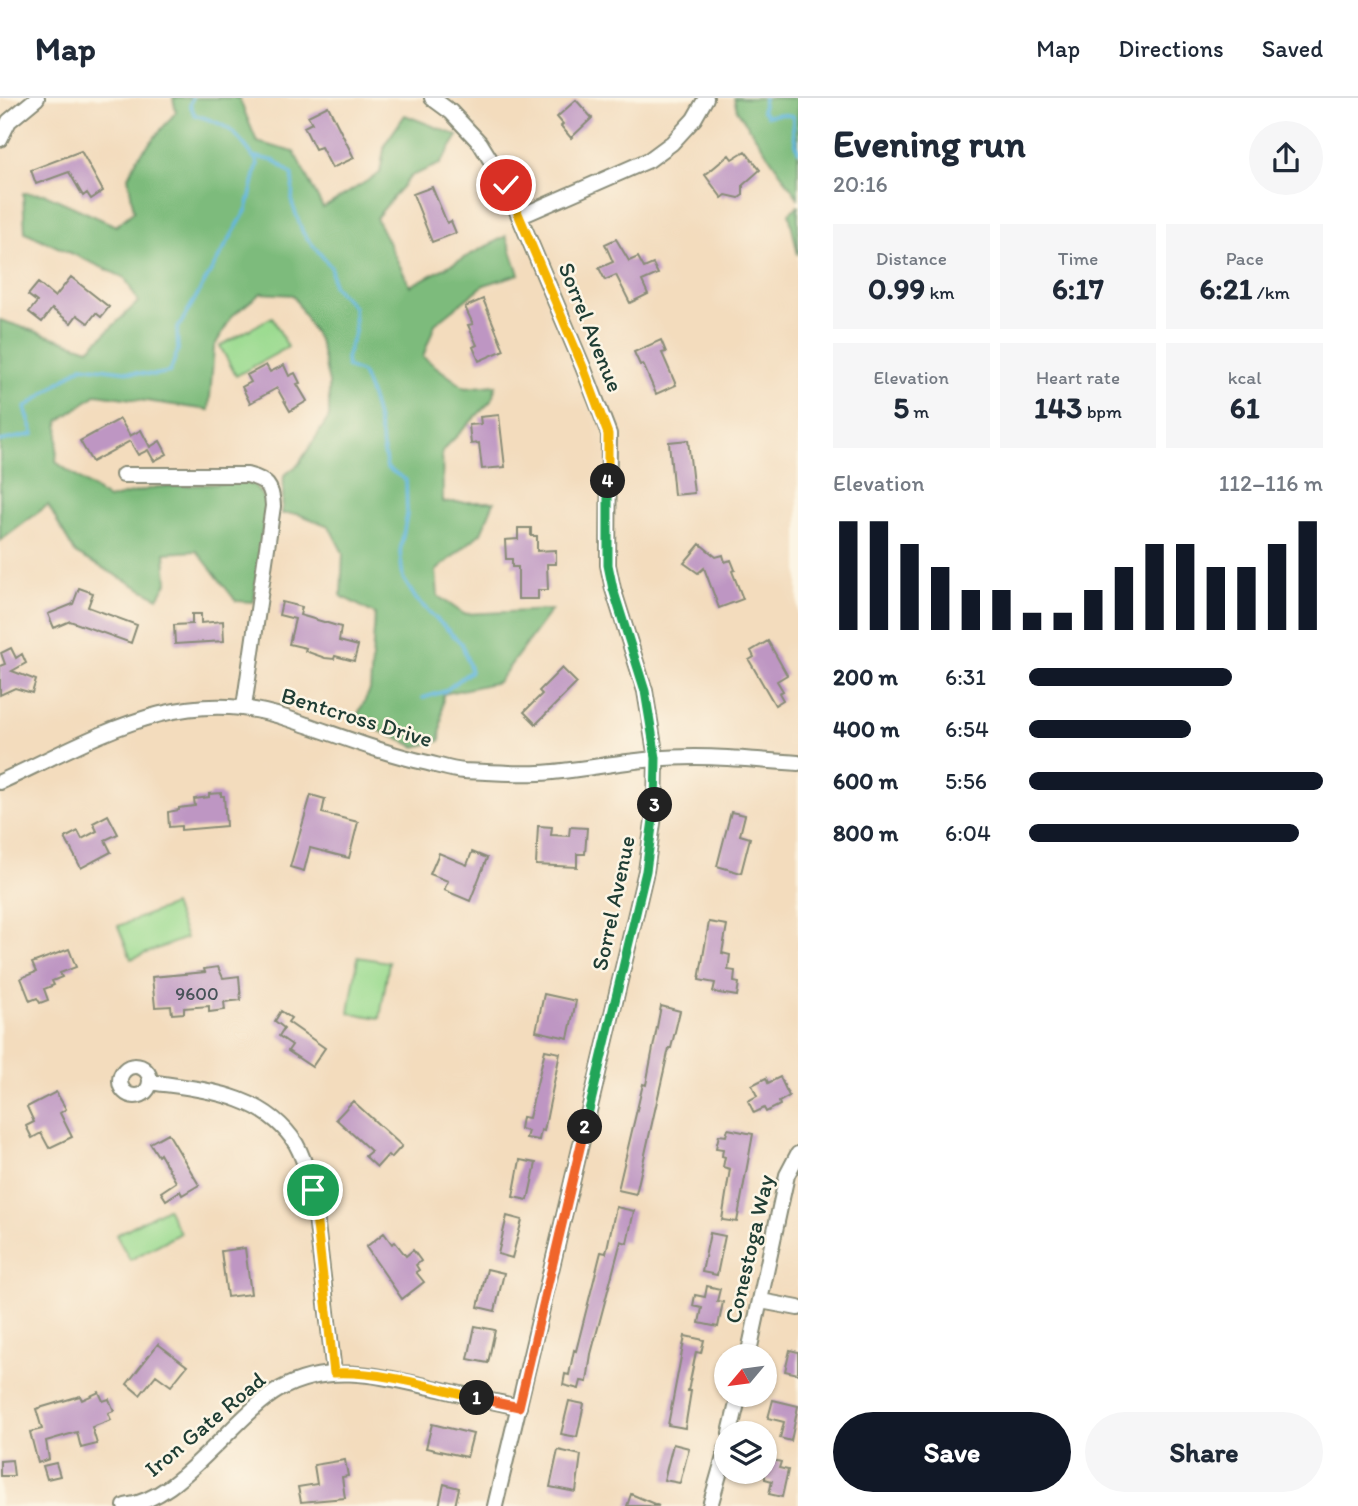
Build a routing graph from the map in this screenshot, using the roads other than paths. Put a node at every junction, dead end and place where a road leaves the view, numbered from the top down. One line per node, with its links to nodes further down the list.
1 (37, 98): 4 (street)
2 (432, 98): 5 (street, Sorrel Avenue)
3 (706, 98): 5 (street)
4 (0, 139)
5 (521, 216): 8 (street, Sorrel Avenue)
6 (123, 475): 7 (street)
7 (244, 707): 8 (street, Bentcross Drive); 10 (street, Bentcross Drive)
8 (656, 758): 9 (street, Bentcross Drive); 17 (street, Sorrel Avenue)
9 (798, 764)
10 (0, 782)
11 (150, 1082): 16 (street)
12 (798, 1154): 13 (street, Conestoga Way)
13 (761, 1301): 14 (street); 15 (street, Conestoga Way)
14 (798, 1308)
15 (751, 1344)
16 (334, 1373): 17 (street, Iron Gate Road); 19 (street, Iron Gate Road)
17 (519, 1407): 20 (street, Sorrel Avenue)
18 (716, 1484): 21 (street)
19 (125, 1506)
20 (495, 1506)
21 (710, 1506)

